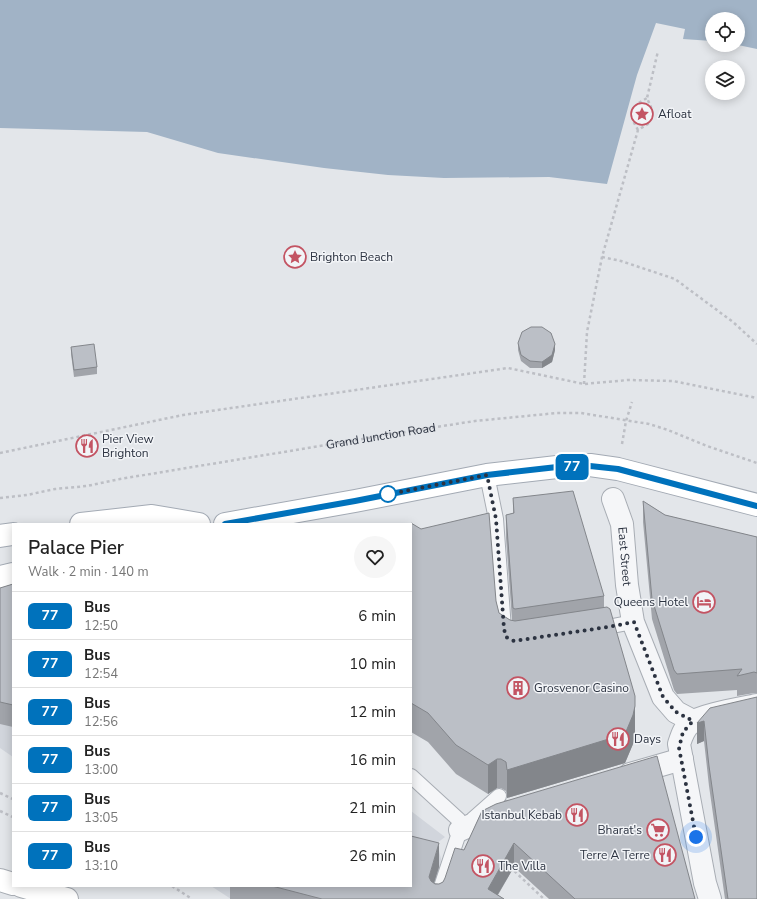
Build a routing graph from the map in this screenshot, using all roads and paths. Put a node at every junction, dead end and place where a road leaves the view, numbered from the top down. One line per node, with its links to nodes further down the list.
1 (658, 51): 2 (path)
2 (647, 98): 3 (path); 3 (path)
3 (638, 130): 4 (path)
4 (602, 257): 5 (path); 6 (path)
5 (757, 344)
6 (584, 384): 7 (path); 11 (path)
7 (757, 398)
8 (632, 402): 9 (path)
9 (626, 421): 10 (path); 12 (path, Grand Junction Road); 14 (path, Grand Junction Road)
10 (623, 437)
11 (0, 453)
12 (757, 463)
13 (487, 475): 16 (main road); 19 (main road); 26 (lane)
14 (0, 498)
15 (613, 499): 24 (street, East Street)
16 (757, 506)
17 (90, 523): 18 (main road)
18 (193, 523)
19 (231, 523)
20 (12, 534): 21 (main road)
21 (0, 536)
22 (12, 574): 23 (main road)
23 (0, 577)
24 (634, 622): 25 (lane); 28 (street, East Street)
25 (584, 631)
26 (514, 641)
27 (757, 705): 28 (street)
28 (693, 721): 29 (street)
29 (682, 759): 31 (street); 48 (street)
30 (412, 777): 38 (lane)
31 (614, 779)
32 (0, 793): 34 (path)
33 (498, 796): 38 (lane)
34 (12, 799)
35 (520, 807): 38 (street)
36 (0, 811): 37 (path)
37 (12, 817)
38 (460, 830): 46 (lane)
39 (505, 863): 47 (path)
40 (0, 880): 41 (main road)
41 (12, 884)
42 (24, 887): 44 (main road)
43 (174, 887): 45 (path)
44 (66, 899)
45 (192, 899)
46 (437, 899)
47 (544, 899)
48 (710, 899)

